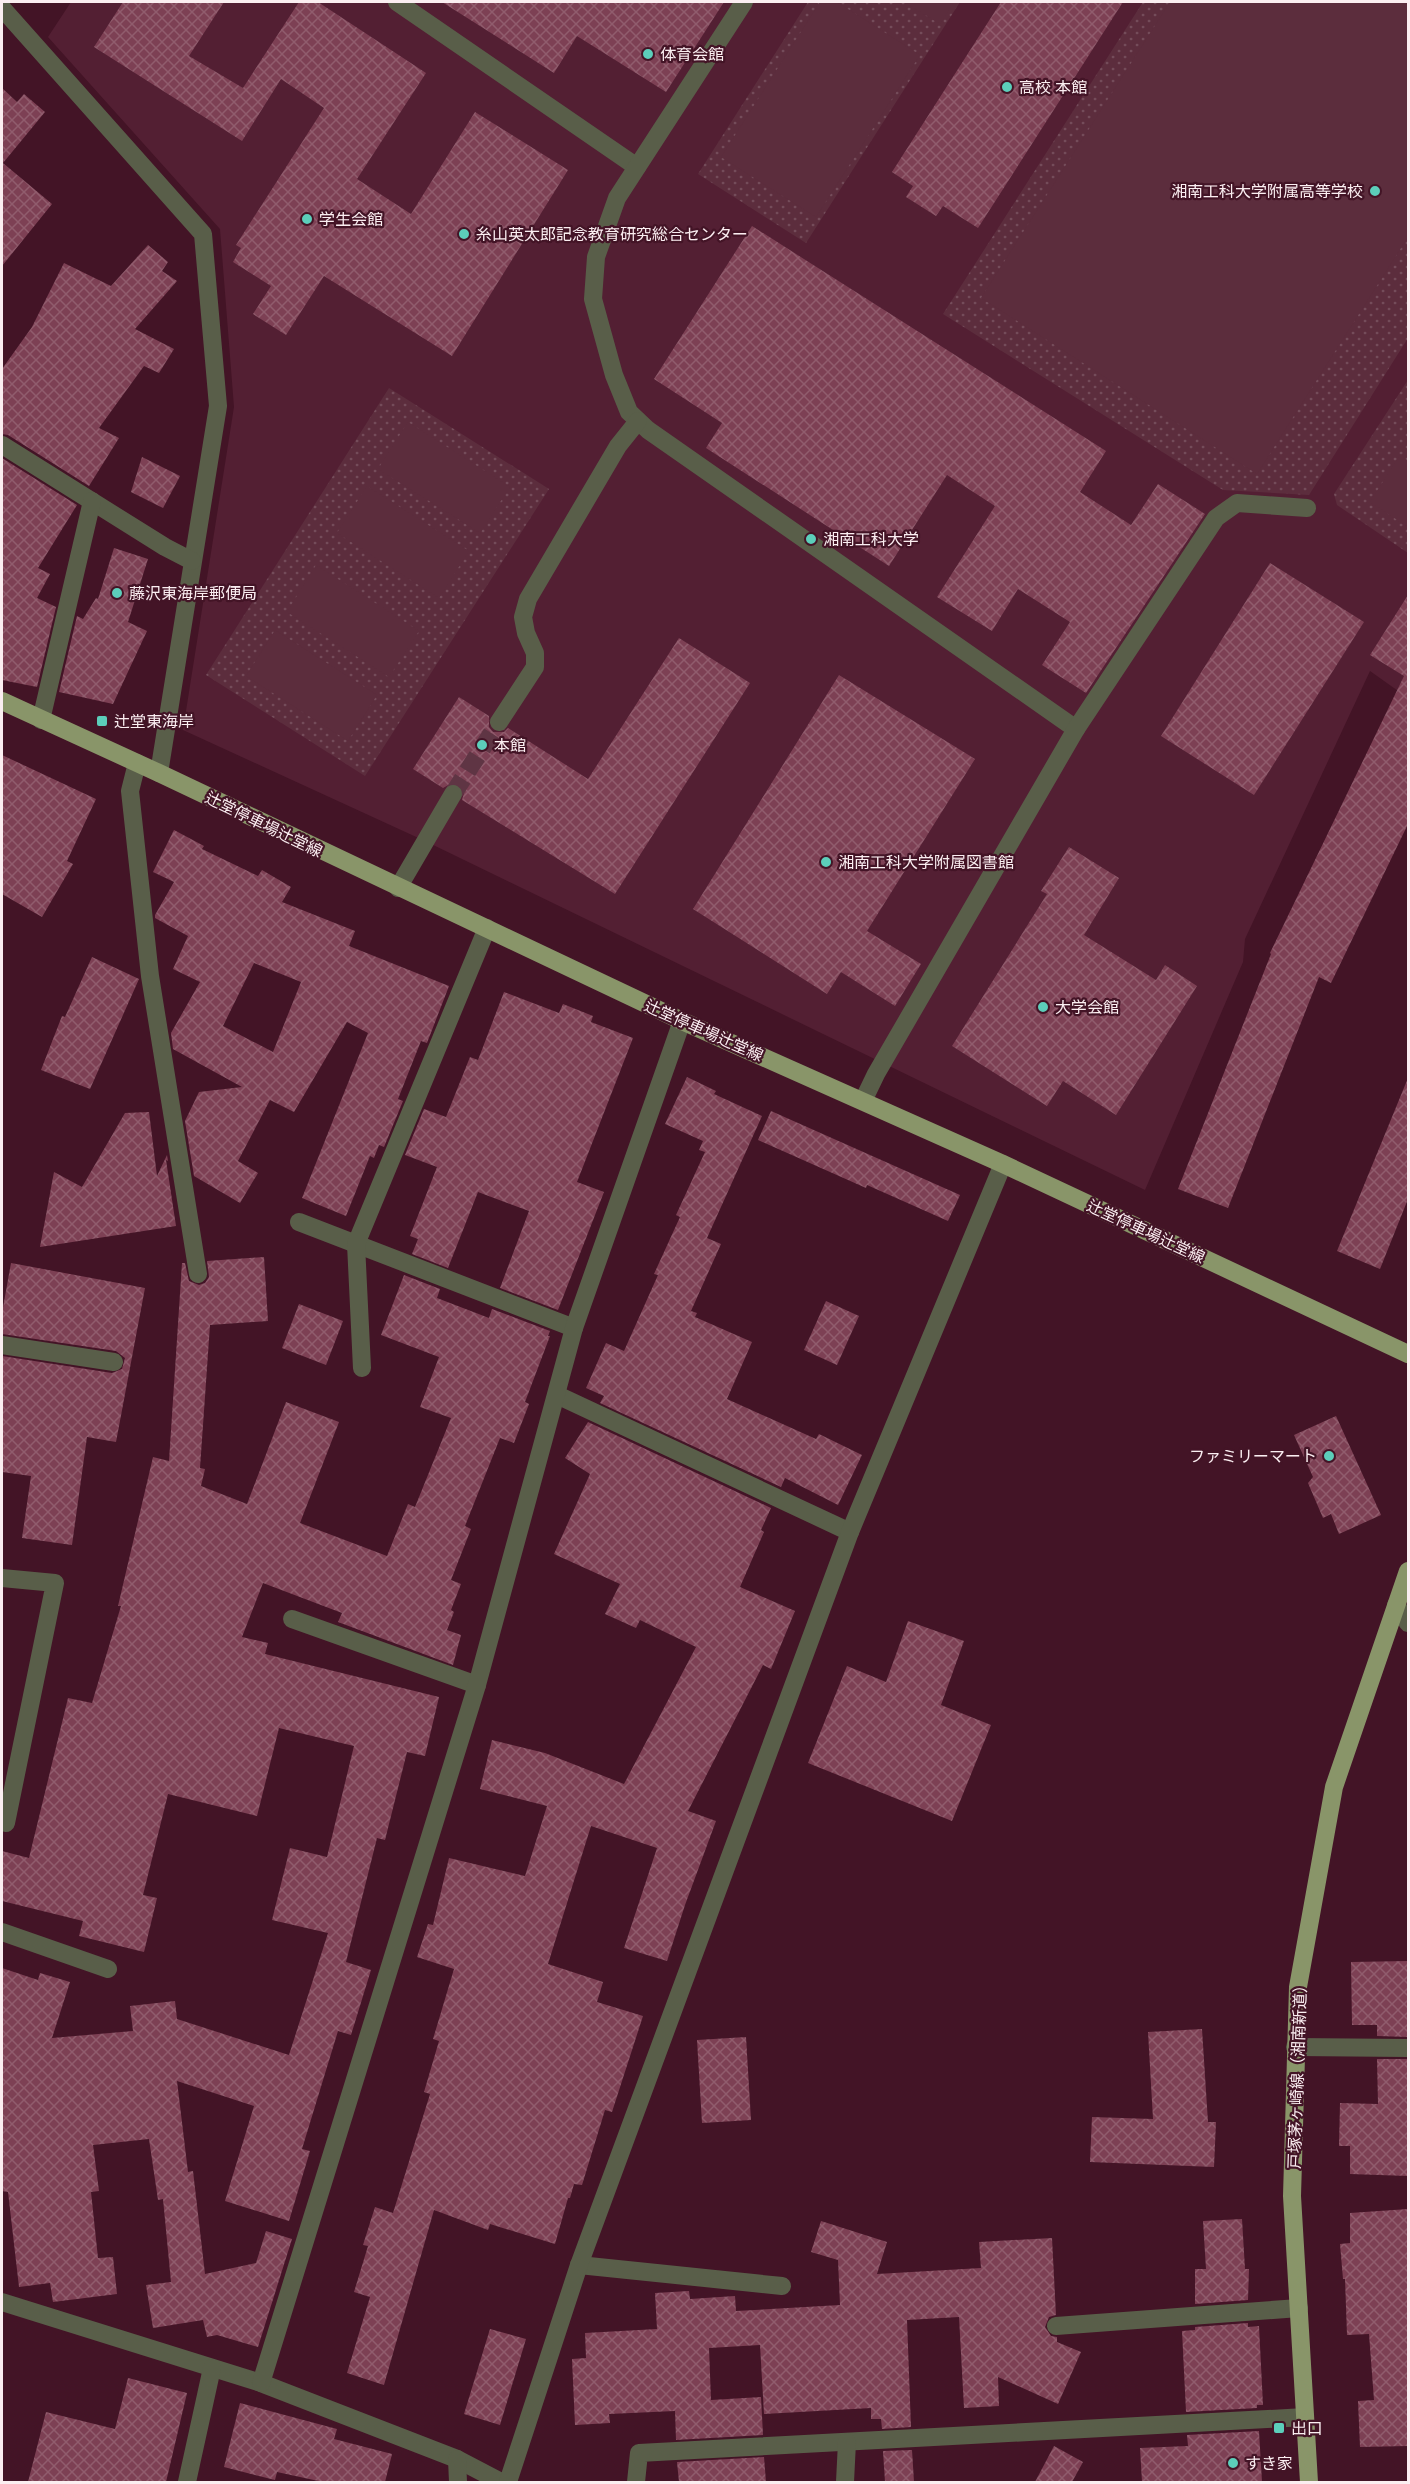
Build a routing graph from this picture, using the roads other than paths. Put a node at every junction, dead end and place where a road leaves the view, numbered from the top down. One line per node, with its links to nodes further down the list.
1 (397, 2): 4 (street)
2 (744, 2): 4 (street)
3 (2, 8): 9 (street)
4 (637, 167): 5 (street)
5 (638, 421): 12 (street); 13 (street)
6 (2, 445): 7 (street)
7 (92, 501): 9 (street); 11 (street)
8 (1307, 508): 13 (street)
9 (192, 561): 15 (street)
10 (2, 701): 11 (main road, 辻堂停車場辻堂線)
11 (41, 720): 14 (main road, 辻堂停車場辻堂線)
12 (499, 722)
13 (1076, 729): 20 (street)
14 (137, 764): 15 (main road, 辻堂停車場辻堂線); 24 (street)
15 (159, 773): 17 (main road, 辻堂停車場辻堂線)
16 (453, 794): 17 (street)
17 (398, 888): 18 (main road, 辻堂停車場辻堂線)
18 (487, 928): 19 (main road, 辻堂停車場辻堂線); 23 (street)
19 (682, 1021): 20 (main road, 辻堂停車場辻堂線); 25 (street)
20 (863, 1101): 21 (main road, 辻堂停車場辻堂線)
21 (1003, 1164): 27 (main road, 辻堂停車場辻堂線); 31 (street)
22 (299, 1222): 23 (street)
23 (356, 1244): 25 (street); 29 (street)
24 (198, 1274)
25 (574, 1328): 30 (street)
26 (2, 1345): 28 (street)
27 (1408, 1354)
28 (114, 1362)
29 (362, 1368)
30 (557, 1395): 31 (street); 37 (street)
31 (850, 1532): 43 (street)
32 (1408, 1571): 34 (main road, 戸塚茅ヶ崎線（湘南新道）)
33 (2, 1578): 38 (street)
34 (1396, 1605): 36 (street); 41 (main road, 戸塚茅ヶ崎線（湘南新道）)
35 (292, 1619): 37 (street)
36 (1408, 1623)
37 (477, 1685): 49 (street)
38 (2, 1821)
39 (2, 1932): 40 (street)
40 (108, 1969)
41 (1295, 2047): 42 (street); 46 (main road, 戸塚茅ヶ崎線（湘南新道）)
42 (1408, 2048)
43 (579, 2265): 44 (street); 56 (street)
44 (783, 2286)
45 (2, 2302): 48 (street)
46 (1299, 2308): 47 (street); 50 (main road, 戸塚茅ヶ崎線（湘南新道）)
47 (1056, 2326)
48 (212, 2368): 49 (street); 53 (street)
49 (261, 2383): 52 (street)
50 (1305, 2416): 51 (street); 59 (main road, 戸塚茅ヶ崎線（湘南新道）)
51 (847, 2442): 57 (street); 58 (street)
52 (457, 2459): 54 (street); 55 (street)
53 (187, 2482)
54 (458, 2482)
55 (501, 2482)
56 (508, 2482)
57 (636, 2482)
58 (845, 2482)
59 (1309, 2482)

